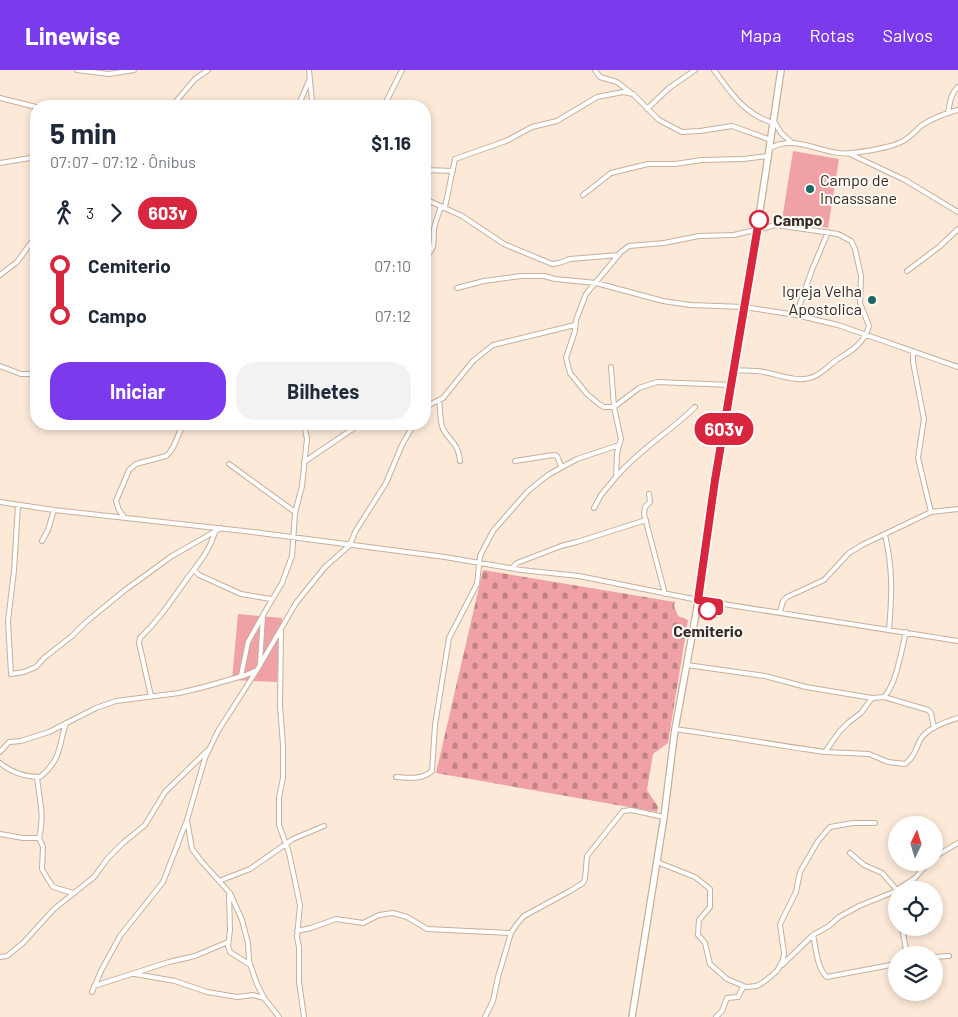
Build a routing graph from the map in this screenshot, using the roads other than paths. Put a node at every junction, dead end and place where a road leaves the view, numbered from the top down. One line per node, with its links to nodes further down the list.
1 (77, 70): 2 (street)
2 (134, 70)
3 (208, 70): 14 (street)
4 (309, 70): 10 (street)
5 (402, 70): 17 (street)
6 (594, 70): 12 (street)
7 (695, 70): 19 (street)
8 (714, 70): 22 (street)
9 (781, 70): 22 (street)
10 (310, 81): 15 (street); 16 (street)
11 (958, 87): 21 (street)
12 (633, 94): 19 (street); 31 (street)
13 (0, 98): 18 (street)
14 (177, 100)
15 (301, 100)
16 (313, 100)
17 (387, 100)
18 (30, 106)
19 (647, 109): 23 (street)
20 (958, 110): 21 (street)
21 (948, 114): 26 (street)
22 (773, 121): 23 (street); 24 (street)
23 (771, 140): 25 (street)
24 (791, 142): 25 (street); 26 (street)
25 (769, 149): 27 (street)
26 (850, 154): 35 (street)
27 (768, 156): 32 (street); 37 (street)
28 (30, 158): 29 (street)
29 (0, 163)
30 (431, 170): 31 (street)
31 (452, 170): 34 (street)
32 (583, 194)
33 (431, 202): 34 (street)
34 (443, 207): 40 (street); 41 (street)
35 (958, 212)
36 (958, 229): 42 (street)
37 (757, 230): 38 (street); 41 (street); 46 (street)
38 (828, 232): 47 (street); 49 (street)
39 (30, 244): 43 (street)
40 (431, 253)
41 (618, 254): 44 (street)
42 (907, 271)
43 (0, 275)
44 (596, 283): 45 (street); 46 (street); 48 (street)
45 (457, 288)
46 (744, 307): 47 (street); 54 (street)
47 (796, 316): 49 (street)
48 (575, 325): 57 (street); 59 (street)
49 (866, 334): 50 (street); 54 (street)
50 (913, 351): 53 (street); 80 (street)
51 (0, 366): 55 (street)
52 (612, 367): 59 (street)
53 (958, 367)
54 (733, 370): 56 (street)
55 (30, 374)
56 (731, 385): 59 (street); 95 (street)
57 (439, 400): 58 (street); 66 (street)
58 (431, 404)
59 (614, 407): 65 (street)
60 (695, 407): 71 (street)
61 (180, 430): 78 (street)
62 (305, 430): 68 (street)
63 (351, 430): 68 (street)
64 (411, 430): 89 (street)
65 (619, 445): 70 (street); 71 (street)
66 (460, 461)
67 (515, 461): 70 (street)
68 (304, 462): 79 (street)
69 (229, 464): 79 (street)
70 (561, 466): 90 (street)
71 (616, 477): 75 (street)
72 (649, 494): 83 (street)
73 (0, 502): 74 (street)
74 (18, 505): 77 (street); 85 (street)
75 (594, 508)
76 (958, 508): 80 (street)
77 (54, 510): 81 (street); 88 (street)
78 (119, 510): 81 (street); 82 (street)
79 (295, 512): 87 (street)
80 (931, 512): 86 (street)
81 (115, 516): 82 (street)
82 (124, 517): 84 (street)
83 (646, 520): 91 (street); 93 (street)
84 (221, 528): 85 (street); 87 (street)
85 (216, 532): 92 (street)
86 (885, 534): 96 (street); 99 (street)
87 (293, 538): 89 (street); 94 (street)
88 (42, 541)
89 (350, 545): 90 (street); 98 (street)
90 (479, 562): 91 (street); 118 (street)
91 (512, 568): 93 (street)
92 (194, 570): 94 (street); 106 (street)
93 (665, 594): 95 (street)
94 (271, 599): 97 (street)
95 (698, 600): 96 (street); 103 (street)
96 (780, 612): 99 (street)
97 (263, 615): 102 (street); 105 (street)
98 (281, 629): 102 (street); 126 (street)
99 (889, 630): 100 (street)
100 (906, 632): 101 (street); 107 (street)
101 (958, 641)
102 (260, 664): 104 (street)
103 (687, 665): 108 (street); 112 (street)
104 (257, 670): 105 (street); 113 (street)
105 (241, 676): 106 (street)
106 (150, 696): 110 (street)
107 (884, 697): 108 (street); 111 (street)
108 (872, 698): 115 (street)
109 (958, 718): 111 (street)
110 (66, 723): 114 (street); 117 (street)
111 (934, 728): 115 (street)
112 (675, 729): 115 (street); 119 (street)
113 (211, 746): 120 (street); 134 (street)
114 (0, 752)
115 (825, 752)
116 (0, 763): 117 (street)
117 (37, 777): 124 (street)
118 (396, 777)
119 (664, 817): 129 (street); 138 (street)
120 (187, 820): 131 (street); 150 (street)
121 (876, 823): 141 (street)
122 (324, 826): 126 (street)
123 (0, 834): 124 (street)
124 (39, 838): 134 (street)
125 (958, 843): 127 (street)
126 (285, 845): 131 (street); 137 (street)
127 (943, 852)
128 (850, 853): 132 (street)
129 (657, 862): 151 (street); 157 (street)
130 (921, 871): 133 (street)
131 (219, 880): 135 (street)
132 (888, 881)
133 (911, 881)
134 (73, 893): 145 (street)
135 (230, 893): 140 (street); 146 (street)
136 (888, 894): 139 (street)
137 (297, 931): 138 (street); 155 (street)
138 (511, 933): 156 (street)
139 (812, 935): 142 (street); 148 (street)
140 (228, 942): 146 (street); 149 (street)
141 (784, 949): 142 (street); 147 (street)
142 (793, 952): 147 (street)
143 (943, 956): 144 (street)
144 (949, 956)
145 (0, 957)
146 (250, 964): 153 (street)
147 (781, 966): 151 (street)
148 (888, 966)
149 (133, 974): 150 (street); 153 (street)
150 (94, 986): 152 (street)
151 (743, 987): 158 (street)
152 (92, 992)
153 (264, 998): 154 (street)
154 (279, 1017)
155 (304, 1017)
156 (485, 1017)
157 (632, 1017)
158 (716, 1017)

